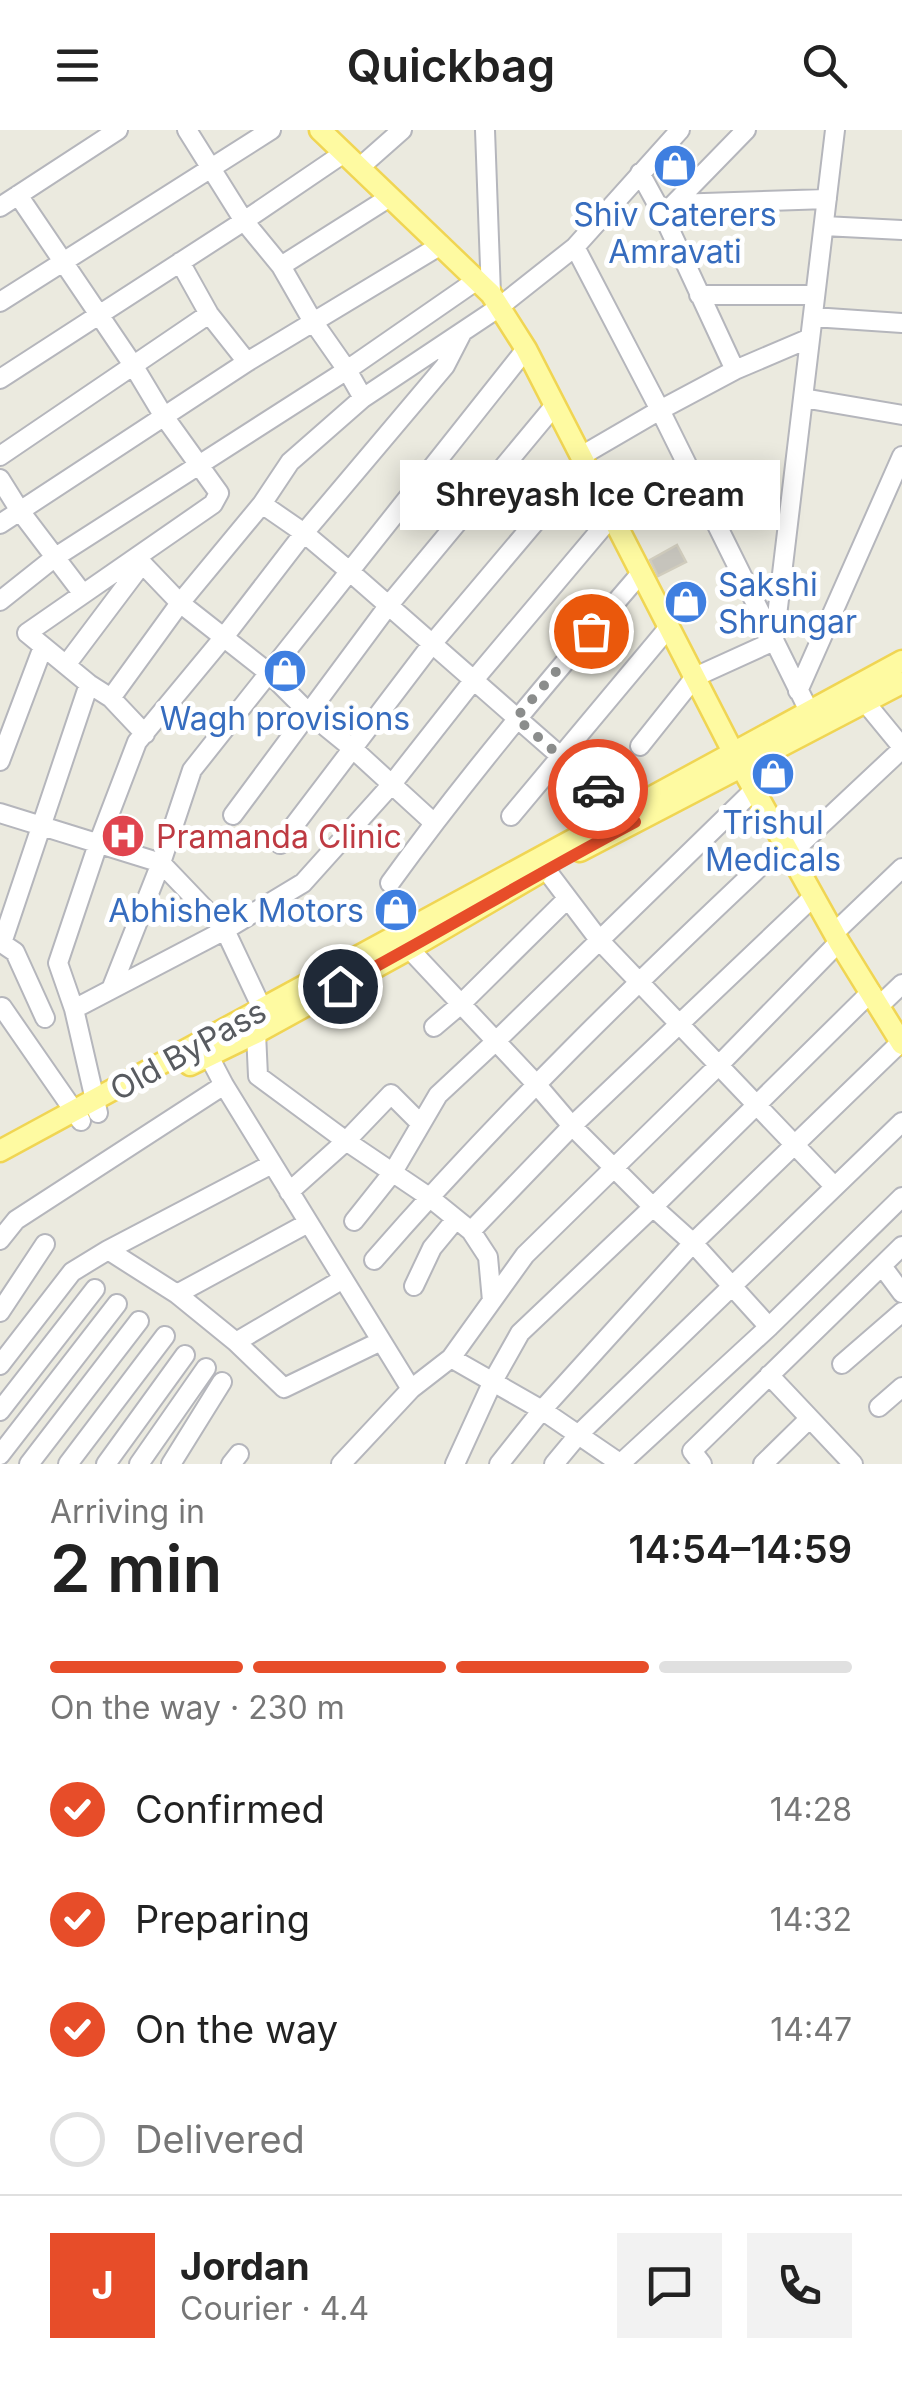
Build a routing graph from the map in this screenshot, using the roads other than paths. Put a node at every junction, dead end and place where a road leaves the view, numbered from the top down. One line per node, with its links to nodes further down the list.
1 (118, 130): 14 (street)
2 (187, 130): 12 (street)
3 (271, 130): 12 (street)
4 (320, 130): 11 (main road)
5 (402, 130): 11 (street)
6 (500, 130): 10 (street)
7 (680, 130): 13 (street)
8 (746, 130): 18 (street)
9 (835, 130): 16 (street)
10 (486, 139): 27 (street)
11 (352, 160): 15 (main road); 19 (street)
12 (210, 168): 19 (street); 24 (street)
13 (640, 172): 18 (street); 23 (street)
14 (18, 195): 17 (street); 24 (street)
15 (390, 197): 22 (main road); 26 (street)
16 (827, 199): 18 (street); 20 (street)
17 (0, 207)
18 (669, 210): 28 (street)
19 (244, 221): 25 (street); 26 (street)
20 (824, 226): 21 (street); 29 (street)
21 (902, 230)
22 (440, 245): 27 (main road); 34 (street)
23 (575, 247): 27 (street); 47 (street)
24 (65, 262): 30 (street); 32 (street)
25 (180, 262): 31 (street); 32 (street)
26 (280, 266): 34 (street)
27 (489, 294): 36 (street); 38 (main road); 41 (street)
28 (699, 295): 29 (street); 42 (street)
29 (816, 295): 33 (street)
30 (0, 302)
31 (209, 314): 39 (street); 40 (street)
32 (98, 315): 40 (street); 43 (street)
33 (813, 316): 35 (street); 37 (street)
34 (312, 320): 39 (street); 41 (street)
35 (902, 323)
36 (462, 333): 44 (street); 59 (street)
37 (810, 338): 42 (street); 45 (street)
38 (526, 349): 46 (main road); 62 (street)
39 (247, 362): 48 (street)
40 (133, 365): 48 (street); 50 (street)
41 (347, 370): 44 (street); 53 (street)
42 (736, 370): 47 (street)
43 (0, 379)
44 (363, 398): 55 (street)
45 (803, 398): 49 (street); 70 (street)
46 (555, 405): 52 (main road); 67 (street)
47 (660, 410): 52 (street); 70 (street)
48 (163, 415): 53 (street); 56 (street)
49 (902, 416)
50 (0, 456)
51 (902, 456): 80 (street)
52 (583, 460): 57 (main road); 71 (street)
53 (198, 466): 60 (street); 61 (street)
54 (0, 479): 56 (street)
55 (262, 504): 59 (street); 66 (street)
56 (20, 510): 58 (street); 60 (street)
57 (612, 516): 63 (main road); 77 (street)
58 (0, 524)
59 (304, 534): 62 (street); 69 (street)
60 (54, 558): 64 (street); 65 (street)
61 (139, 561): 64 (street); 66 (street); 74 (street)
62 (348, 570): 67 (street); 75 (street)
63 (641, 573): 68 (main road); 85 (street)
64 (82, 594): 72 (street)
65 (0, 602)
66 (180, 603): 69 (street); 81 (street)
67 (388, 606): 71 (street); 84 (street)
68 (669, 627): 76 (main road); 90 (street)
69 (224, 637): 75 (street); 86 (street)
70 (774, 642): 76 (street); 80 (street)
71 (432, 644): 77 (street); 88 (street)
72 (43, 647): 74 (street); 92 (street)
73 (902, 661): 83 (main road, Old ByPass)
74 (66, 665): 79 (street)
75 (269, 673): 84 (street); 104 (street)
76 (695, 678): 87 (street); 91 (main road)
77 (473, 681): 85 (street); 93 (street)
78 (902, 683): 82 (main road, Old ByPass)
79 (89, 684): 81 (street); 100 (street)
80 (798, 690): 83 (street)
81 (111, 698): 86 (street)
82 (865, 702): 89 (street); 91 (main road, Old ByPass)
83 (809, 711): 91 (main road, Old ByPass)
84 (309, 713): 88 (street); 96 (street)
85 (516, 718): 90 (street); 99 (street)
86 (145, 734): 101 (street)
87 (640, 746)
88 (352, 748): 93 (street); 102 (street)
89 (902, 748): 103 (street)
90 (559, 756): 97 (street); 98 (street)
91 (737, 759): 94 (main road); 98 (main road, Old ByPass)
92 (0, 761)
93 (392, 784): 99 (street); 110 (street)
94 (754, 790): 103 (main road); 112 (street)
95 (0, 813): 100 (street)
96 (233, 814)
97 (511, 816)
98 (630, 816): 105 (main road, Old ByPass)
99 (434, 822): 107 (street)
100 (40, 825): 101 (street); 113 (street)
101 (98, 844): 104 (street); 121 (street)
102 (280, 844)
103 (787, 849): 108 (main road); 115 (street)
104 (160, 863): 110 (street); 117 (street)
105 (541, 864): 109 (street); 114 (main road, Old ByPass)
106 (902, 868): 111 (street)
107 (390, 883)
108 (813, 897): 111 (main road); 124 (street)
109 (567, 899): 112 (street); 119 (street)
110 (225, 930): 117 (street); 123 (street)
111 (836, 938): 118 (main road); 129 (street)
112 (600, 941): 115 (street); 126 (street)
113 (1, 942): 122 (street)
114 (403, 942): 119 (street); 123 (main road, Old ByPass)
115 (638, 981): 124 (street); 131 (street)
116 (902, 984): 118 (street)
117 (112, 988): 121 (street)
118 (875, 999): 127 (main road); 132 (street)
119 (461, 1004): 125 (street); 126 (street)
120 (2, 1007): 133 (street)
121 (74, 1010): 133 (street)
122 (46, 1018)
123 (260, 1020): 128 (main road, Old ByPass); 137 (street)
124 (680, 1024): 129 (street); 136 (street)
125 (434, 1027)
126 (496, 1041): 131 (street); 135 (street)
127 (902, 1043): 138 (street)
128 (205, 1049): 130 (street); 133 (main road, Old ByPass)
129 (719, 1065): 132 (street); 142 (street)
130 (224, 1085): 141 (street); 152 (street)
131 (537, 1085): 136 (street); 146 (street)
132 (758, 1105): 138 (street); 148 (street)
133 (87, 1112): 139 (main road, Old ByPass); 140 (main road, Old ByPass)
134 (902, 1122): 144 (street)
135 (421, 1124): 137 (street); 143 (street)
136 (572, 1126): 142 (street); 151 (street)
137 (346, 1141): 143 (street); 145 (street)
138 (795, 1143): 144 (street); 153 (street)
139 (0, 1152)
140 (0, 1163)
141 (272, 1164): 145 (street); 156 (street)
142 (612, 1167): 148 (street); 165 (street)
143 (393, 1172): 146 (street); 149 (street)
144 (834, 1186): 161 (street)
145 (289, 1192): 150 (street)
146 (429, 1197): 151 (street); 157 (street)
147 (902, 1197): 170 (street)
148 (653, 1207): 153 (street); 180 (street)
149 (354, 1221)
150 (308, 1223): 159 (street); 164 (street)
151 (464, 1225): 160 (street); 165 (street)
152 (0, 1240)
153 (694, 1242): 161 (street); 185 (street)
154 (45, 1244): 167 (street)
155 (902, 1246): 158 (street)
156 (108, 1250): 164 (street); 177 (street)
157 (374, 1260)
158 (882, 1266): 163 (street); 179 (street)
159 (343, 1280): 172 (street); 173 (street)
160 (414, 1286)
161 (733, 1287): 170 (street); 188 (street)
162 (95, 1289): 186 (street)
163 (902, 1293)
164 (177, 1294): 173 (street)
165 (492, 1301): 175 (street)
166 (117, 1304): 190 (street)
167 (0, 1312)
168 (902, 1312): 176 (street)
169 (139, 1321): 191 (street)
170 (769, 1327): 201 (street)
171 (165, 1336): 192 (street)
172 (381, 1341): 173 (street); 183 (street)
173 (236, 1342)
174 (185, 1355): 193 (street)
175 (451, 1358): 180 (street); 183 (street)
176 (842, 1364)
177 (0, 1365)
178 (206, 1368): 194 (street)
179 (769, 1376): 187 (street); 202 (street)
180 (494, 1381): 185 (street); 198 (street)
181 (222, 1382): 195 (street)
182 (902, 1387): 184 (street)
183 (410, 1389): 189 (street)
184 (878, 1407)
185 (542, 1410): 188 (street); 199 (street)
186 (0, 1411)
187 (809, 1419): 203 (street); 204 (street)
188 (579, 1434): 200 (street); 201 (street)
189 (356, 1447): 196 (street); 197 (street)
190 (0, 1455)
191 (29, 1464)
192 (68, 1464)
193 (106, 1464)
194 (139, 1464)
195 (170, 1464)
196 (341, 1464)
197 (369, 1464)
198 (456, 1464)
199 (498, 1464)
200 (554, 1464)
201 (621, 1464)
202 (702, 1464)
203 (763, 1464)
204 (853, 1464)

